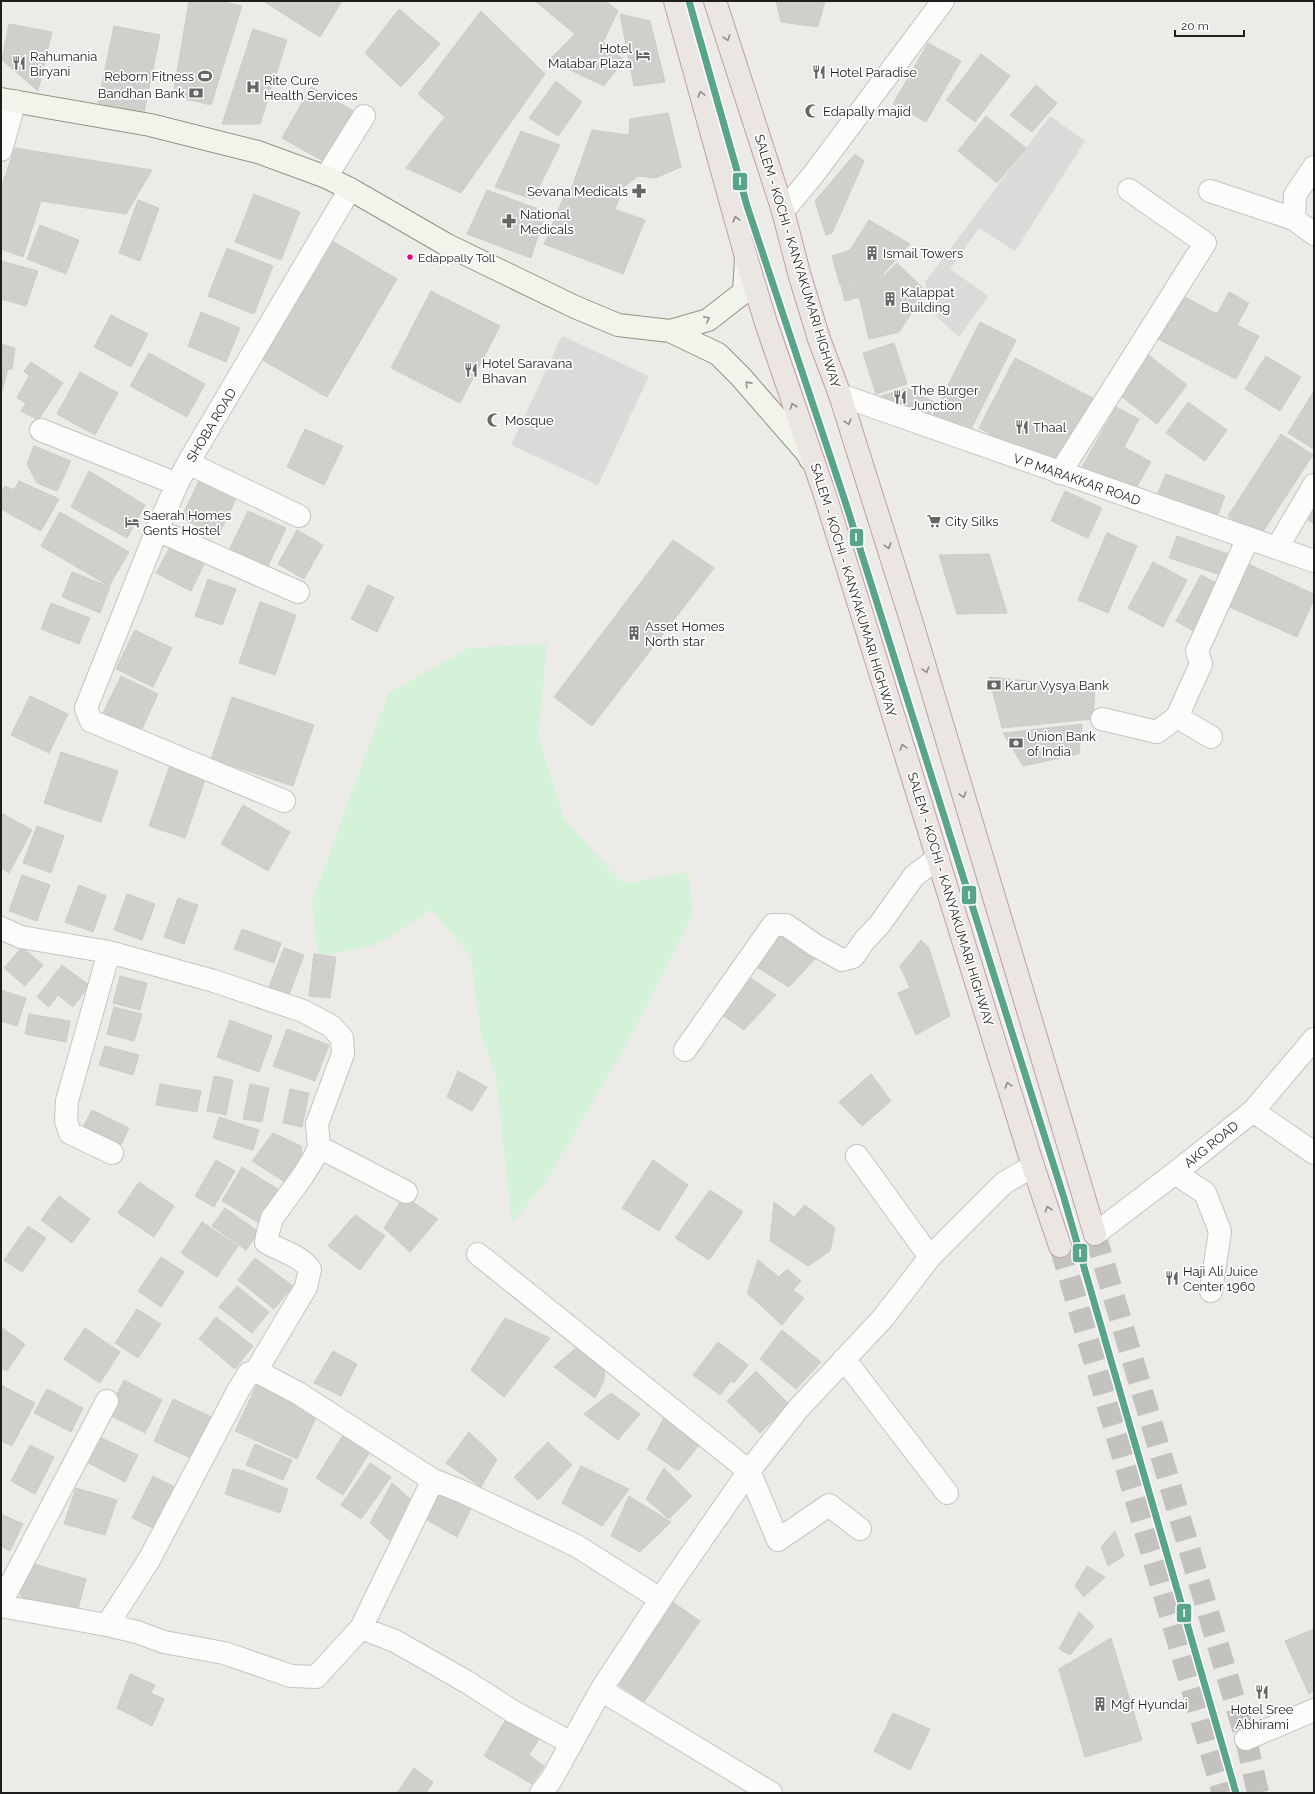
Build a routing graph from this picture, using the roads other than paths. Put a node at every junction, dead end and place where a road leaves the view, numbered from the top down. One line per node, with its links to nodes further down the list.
1 (676, 1): 15 (highway, SALEM - KOCHI - KANYAKUMARI HIGHWAY, one-way to 1)
2 (715, 1): 12 (highway, SALEM - KOCHI - KANYAKUMARI HIGHWAY, one-way to 12)
3 (943, 1): 12 (street)
4 (8, 100): 6 (street); 8 (main road)
5 (364, 116): 8 (street)
6 (1, 150)
7 (1314, 167): 13 (street)
8 (326, 177): 9 (main road)
9 (350, 189): 16 (main road); 19 (street, SHOBA ROAD)
10 (1129, 190): 20 (street)
11 (1210, 191): 13 (street)
12 (783, 211): 17 (highway, SALEM - KOCHI - KANYAKUMARI HIGHWAY)
13 (1294, 219): 14 (street)
14 (1314, 234)
15 (746, 257): 16 (main road, one-way to 15); 23 (highway, SALEM - KOCHI - KANYAKUMARI HIGHWAY, one-way to 15)
16 (670, 331): 23 (main road, one-way to 16)
17 (840, 395): 20 (street, V P MARAKKAR ROAD); 47 (highway, SALEM - KOCHI - KANYAKUMARI HIGHWAY, one-way to 47)
18 (41, 430): 21 (street)
19 (188, 463): 21 (street, SHOBA ROAD); 24 (street)
20 (1060, 473): 26 (street, V P MARAKKAR ROAD)
21 (176, 484): 25 (street, SHOBA ROAD)
22 (1314, 485): 27 (street)
23 (825, 495): 34 (highway, SALEM - KOCHI - KANYAKUMARI HIGHWAY, one-way to 23)
24 (299, 516)
25 (156, 530): 29 (street); 33 (street, SHOBA ROAD)
26 (1248, 538): 27 (street, V P MARAKKAR ROAD); 30 (street)
27 (1278, 548): 28 (street, V P MARAKKAR ROAD)
28 (1314, 561)
29 (298, 592)
30 (1177, 717): 31 (street); 32 (street)
31 (1102, 719)
32 (1211, 737)
33 (284, 801)
34 (938, 858): 38 (street); 44 (highway, SALEM - KOCHI - KANYAKUMARI HIGHWAY, one-way to 34)
35 (1, 928): 36 (street)
36 (109, 952): 40 (street); 41 (street)
37 (1314, 1039): 39 (street, AKG ROAD)
38 (686, 1050)
39 (1253, 1111): 42 (street); 45 (street, AKG ROAD)
40 (319, 1147): 46 (street); 53 (street)
41 (112, 1153)
42 (1314, 1153)
43 (857, 1156): 50 (street)
44 (1033, 1166): 48 (highway, SALEM - KOCHI - KANYAKUMARI HIGHWAY, one-way to 44); 50 (street)
45 (1175, 1173): 47 (street, AKG ROAD); 51 (street)
46 (406, 1192)
47 (1095, 1234)
48 (1060, 1246)
49 (478, 1254): 55 (street)
50 (930, 1257): 52 (street)
51 (1211, 1291)
52 (844, 1359): 55 (street); 57 (street)
53 (256, 1371): 56 (street); 62 (street)
54 (107, 1401): 60 (street)
55 (749, 1471): 58 (street); 59 (street)
56 (433, 1480): 59 (street); 63 (street)
57 (947, 1493)
58 (860, 1529)
59 (660, 1599): 64 (street)
60 (1, 1603)
61 (1, 1606): 62 (street)
62 (107, 1626): 63 (street)
63 (361, 1628): 67 (street)
64 (601, 1690): 67 (street); 69 (street)
65 (1314, 1710): 66 (street)
66 (1246, 1739)
67 (571, 1743): 68 (street)
68 (541, 1793)
69 (771, 1793)

